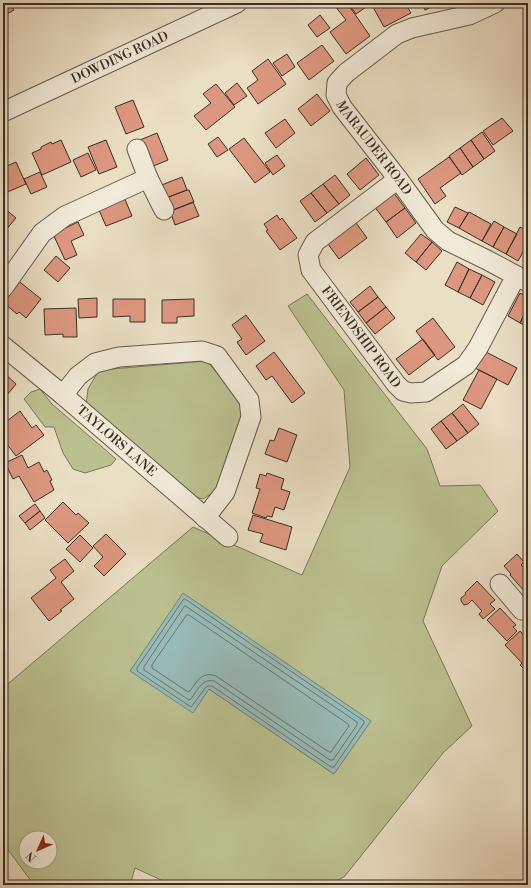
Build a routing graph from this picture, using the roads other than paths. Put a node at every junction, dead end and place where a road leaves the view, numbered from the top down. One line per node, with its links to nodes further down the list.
1 (237, 3): 3 (street, DOWDING ROAD)
2 (495, 3): 6 (street, MARAUDER ROAD)
3 (3, 112)
4 (136, 149): 5 (street)
5 (148, 178): 7 (street); 9 (street)
6 (398, 179): 8 (street, MARAUDER ROAD); 8 (street, FRIENDSHIP ROAD)
7 (164, 210)
8 (522, 279)
9 (3, 288)
10 (3, 346): 11 (street, TAYLORS LANE)
11 (63, 395): 12 (street, TAYLORS LANE); 12 (street)
12 (206, 518): 13 (street, TAYLORS LANE)
13 (228, 537)
14 (500, 584): 15 (street)
15 (526, 610)

